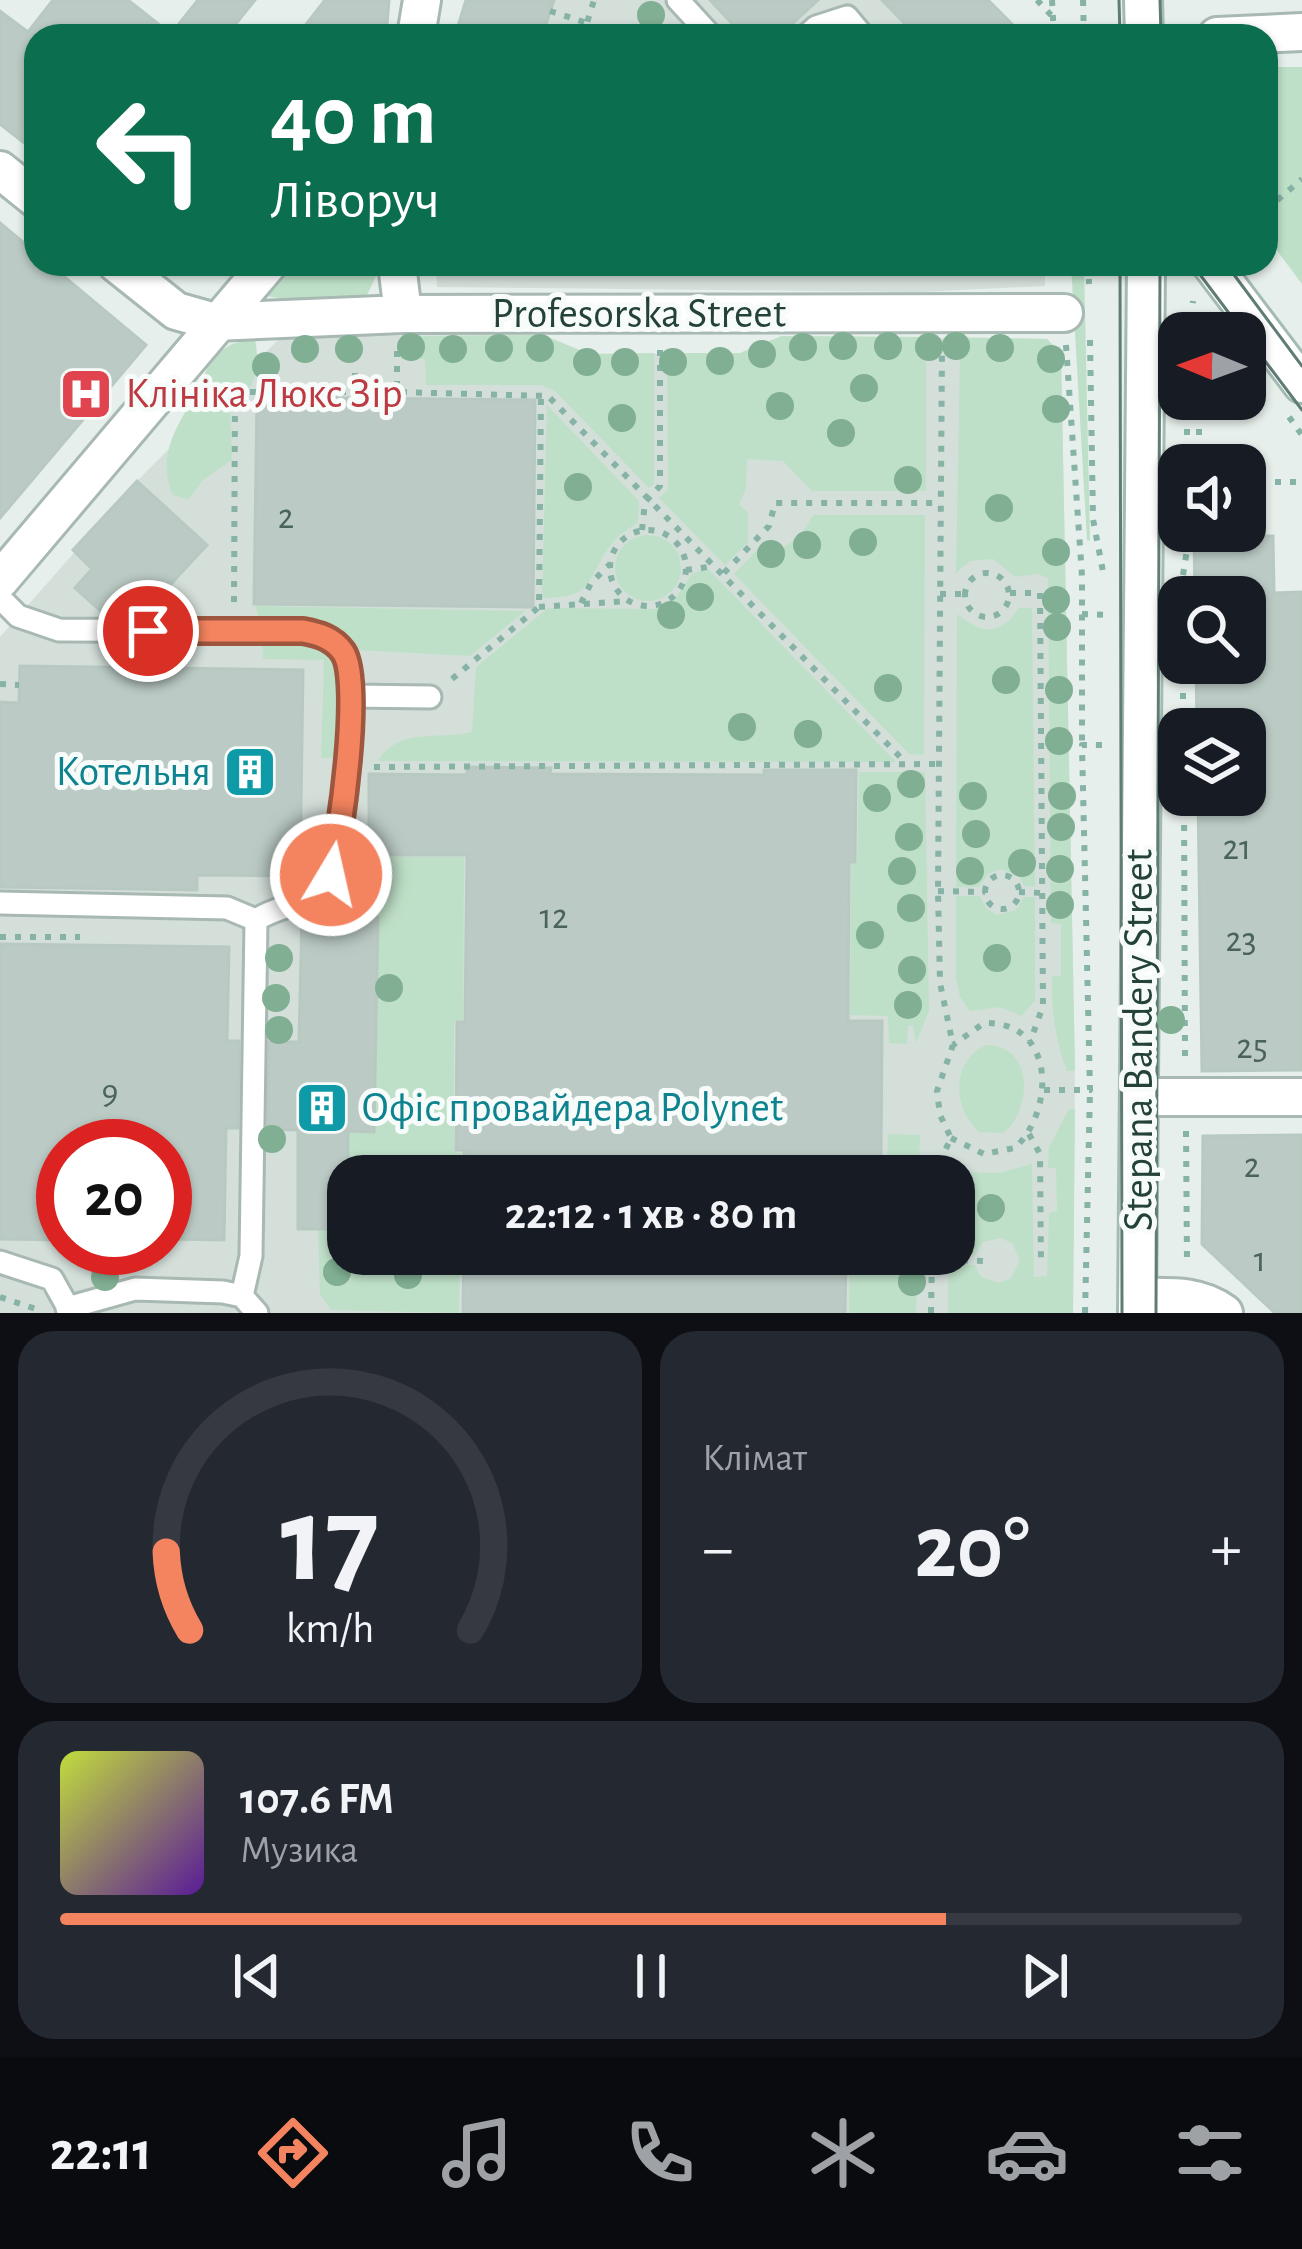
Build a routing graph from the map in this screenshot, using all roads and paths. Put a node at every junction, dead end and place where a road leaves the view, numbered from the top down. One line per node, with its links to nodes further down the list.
1 (594, 0): 7 (path)
2 (678, 0): 8 (lane)
3 (1037, 0): 6 (path)
4 (1052, 0): 6 (path)
5 (550, 11): 7 (path)
6 (1054, 18): 11 (path)
7 (587, 22)
8 (700, 24)
9 (825, 24): 10 (lane)
10 (853, 24)
11 (1054, 24)
12 (0, 170): 14 (street)
13 (1302, 179): 15 (path)
14 (24, 189)
15 (1278, 200)
16 (132, 276): 24 (street)
17 (257, 276): 24 (street)
18 (399, 276): 23 (street)
19 (1086, 276): 22 (path)
20 (1146, 276): 84 (street, Stepana Bandery Street)
21 (1220, 276): 29 (street)
22 (1081, 311): 23 (street, Profesorska Street); 46 (path); 47 (path)
23 (404, 314): 24 (street, Profesorska Street)
24 (215, 322): 49 (street)
25 (942, 337): 38 (path)
26 (660, 338): 37 (path)
27 (398, 358): 32 (path)
28 (356, 373): 30 (path)
29 (1302, 384)
30 (355, 392): 32 (path); 33 (path)
31 (541, 393): 32 (path); 37 (path); 56 (path)
32 (395, 394)
33 (235, 399): 34 (path); 59 (path)
34 (216, 403)
35 (1266, 482): 36 (path)
36 (1302, 482)
37 (649, 498): 39 (path); 40 (path)
38 (941, 503): 45 (path); 50 (path)
39 (642, 530): 41 (path); 42 (path)
40 (681, 531): 41 (path); 43 (path)
41 (674, 539): 44 (path)
42 (609, 565): 54 (path); 55 (path)
43 (715, 566): 44 (path); 45 (path)
44 (686, 570): 54 (path)
45 (723, 574): 68 (path)
46 (1082, 576): 47 (path); 57 (path)
47 (1104, 578): 48 (path); 58 (path)
48 (1121, 579)
49 (0, 580)
50 (940, 593): 52 (path); 70 (path)
51 (1010, 593): 52 (path); 52 (path); 76 (path)
52 (964, 594)
53 (0, 598): 59 (lane)
54 (628, 601): 55 (path)
55 (581, 603): 56 (path)
56 (538, 607): 64 (path)
57 (1082, 614): 58 (path); 66 (path)
58 (1114, 615): 60 (path)
59 (235, 629): 63 (lane)
60 (1110, 637)
61 (0, 684): 62 (path)
62 (19, 685)
63 (350, 696): 64 (lane); 71 (lane)
64 (430, 697)
65 (1110, 723): 67 (path)
66 (1082, 745): 67 (path); 83 (path)
67 (1114, 745): 69 (path)
68 (905, 762): 70 (path); 71 (path)
69 (1116, 763)
70 (940, 764): 73 (path)
71 (346, 766): 78 (lane)
72 (1184, 816): 81 (path)
73 (938, 891): 74 (path); 80 (path)
74 (985, 892): 75 (path); 75 (path)
75 (1019, 892): 76 (path)
76 (1043, 893): 79 (path)
77 (0, 903): 78 (lane)
78 (256, 920): 97 (lane)
79 (1030, 1042): 80 (path); 82 (path)
80 (953, 1045): 88 (path)
81 (1185, 1078)
82 (1044, 1090): 83 (path); 87 (path)
83 (1090, 1090): 102 (path)
84 (1139, 1097): 85 (street); 98 (street, Stepana Bandery Street)
85 (1302, 1097)
86 (1186, 1120): 94 (path)
87 (1029, 1134): 88 (path); 93 (path)
88 (951, 1138): 89 (path)
89 (943, 1155)
90 (975, 1260): 91 (path)
91 (983, 1261)
92 (0, 1262): 100 (lane)
93 (1041, 1265)
94 (1187, 1271)
95 (932, 1275): 101 (path)
96 (0, 1297): 99 (path)
97 (250, 1305): 100 (lane)
98 (1137, 1305): 103 (street)
99 (40, 1311)
100 (69, 1311)
101 (931, 1313)
102 (1085, 1313)
103 (1224, 1313)

